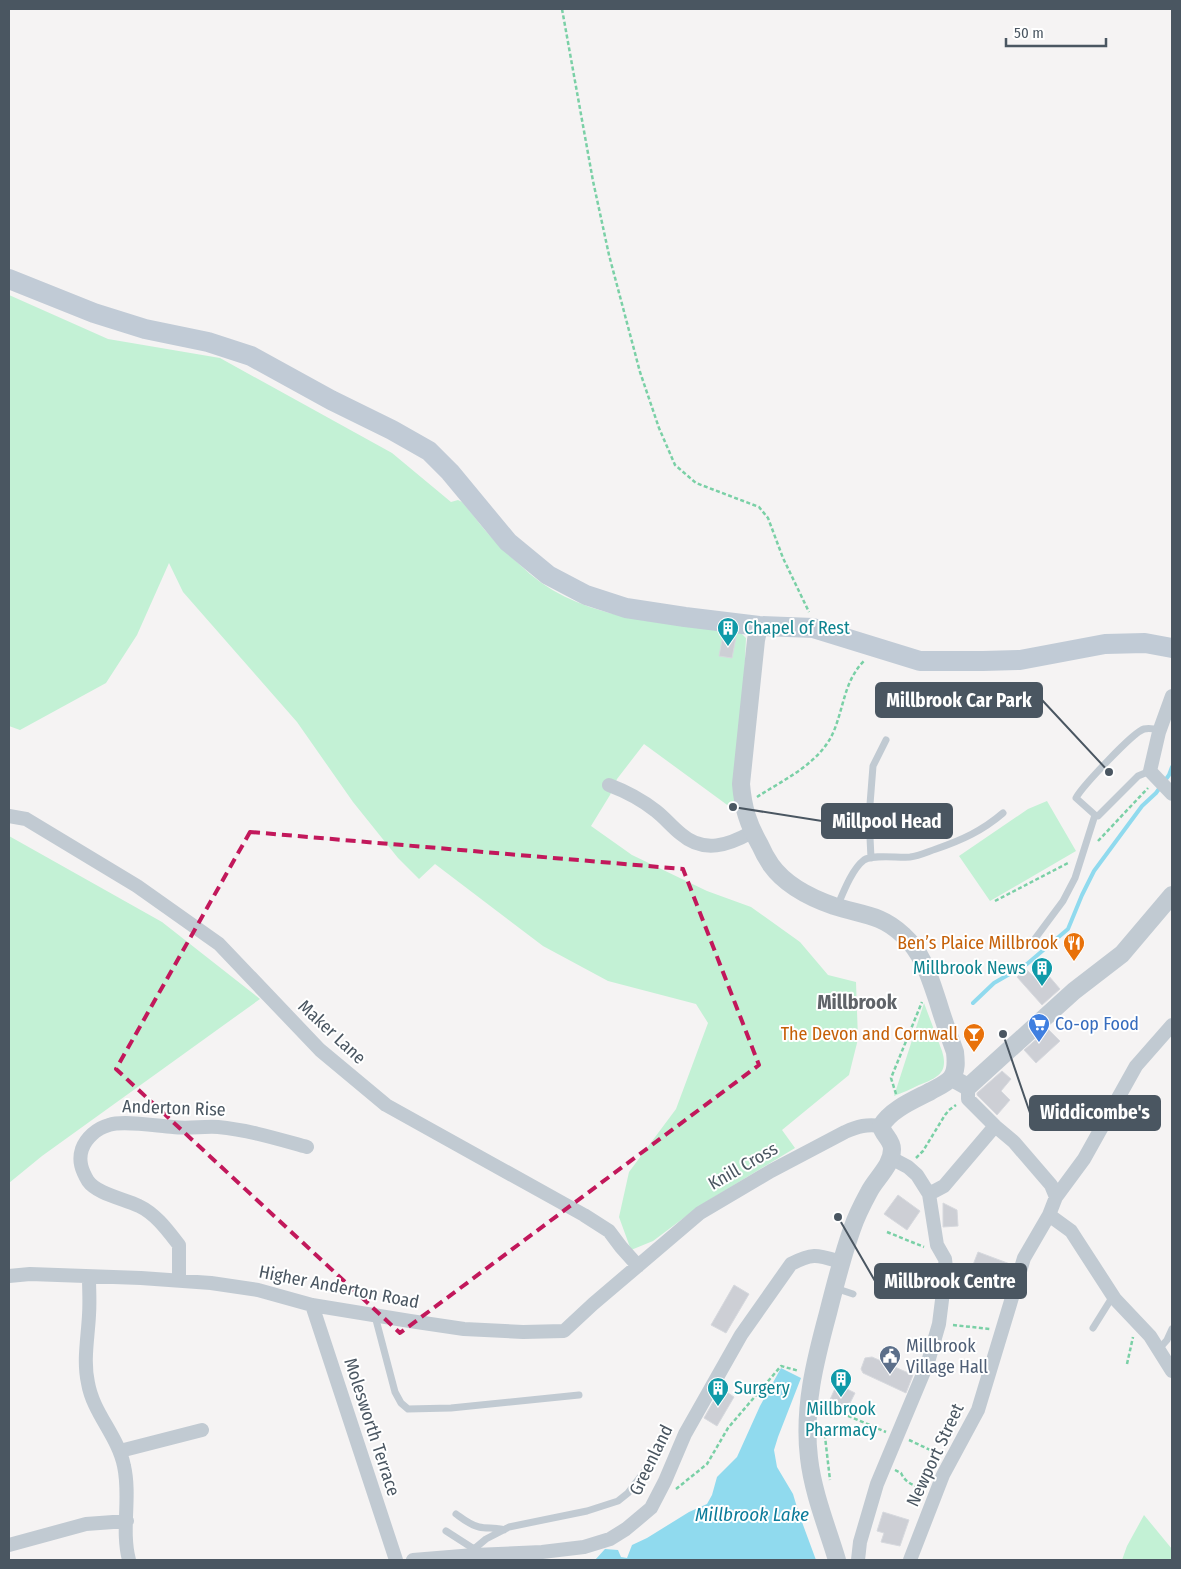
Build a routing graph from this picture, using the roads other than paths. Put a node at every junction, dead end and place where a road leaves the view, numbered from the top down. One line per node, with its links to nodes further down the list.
1 (9, 279): 2 (main road)
2 (759, 626): 3 (main road); 13 (street)
3 (1172, 648)
4 (1172, 696): 5 (street)
5 (1160, 730): 7 (street); 12 (lane)
6 (886, 740): 14 (lane)
7 (1153, 774): 9 (street); 12 (lane)
8 (609, 784): 13 (street)
9 (1169, 791)
10 (1003, 812): 14 (lane)
11 (9, 816): 29 (street, Maker Lane)
12 (1095, 816): 17 (lane)
13 (752, 832): 16 (street)
14 (871, 858): 16 (lane)
15 (1172, 895): 20 (street)
16 (837, 907): 19 (street)
17 (1034, 940)
18 (1172, 1025): 26 (street, Newport Street)
19 (952, 1078): 20 (street); 21 (street)
20 (968, 1093): 22 (street)
21 (881, 1126): 24 (street); 29 (street, Knill Cross)
22 (996, 1126): 25 (street); 26 (street)
23 (307, 1148): 32 (street, Anderton Rise)
24 (891, 1158): 25 (street); 28 (street)
25 (929, 1194): 56 (street)
26 (1056, 1197): 27 (street, Newport Street)
27 (1049, 1215): 35 (street); 57 (street, Newport Street)
28 (841, 1262): 33 (street); 51 (street, Greenland)
29 (638, 1266): 37 (street, Higher Anderton Road)
30 (9, 1276): 31 (street, Higher Anderton Road)
31 (89, 1277): 32 (street, Higher Anderton Road); 44 (street)
32 (179, 1280): 36 (street, Higher Anderton Road)
33 (834, 1288): 34 (lane); 55 (street)
34 (853, 1294)
35 (1114, 1296): 38 (lane); 40 (street)
36 (312, 1305): 37 (street, Higher Anderton Road); 53 (street, Molesworth Terrace)
37 (375, 1316): 42 (lane)
38 (1093, 1328)
39 (1172, 1329): 40 (lane)
40 (1159, 1349): 41 (street)
41 (1172, 1371)
42 (579, 1395)
43 (202, 1430): 44 (street)
44 (120, 1451): 47 (street)
45 (651, 1463): 48 (lane)
46 (456, 1514): 48 (lane)
47 (127, 1521): 50 (street); 52 (street)
48 (504, 1530): 51 (lane)
49 (446, 1531): 51 (lane)
50 (9, 1545)
51 (474, 1552): 54 (street, Greenland)
52 (130, 1560)
53 (396, 1560)
54 (413, 1560)
55 (837, 1560)
56 (858, 1560)
57 (910, 1560)

